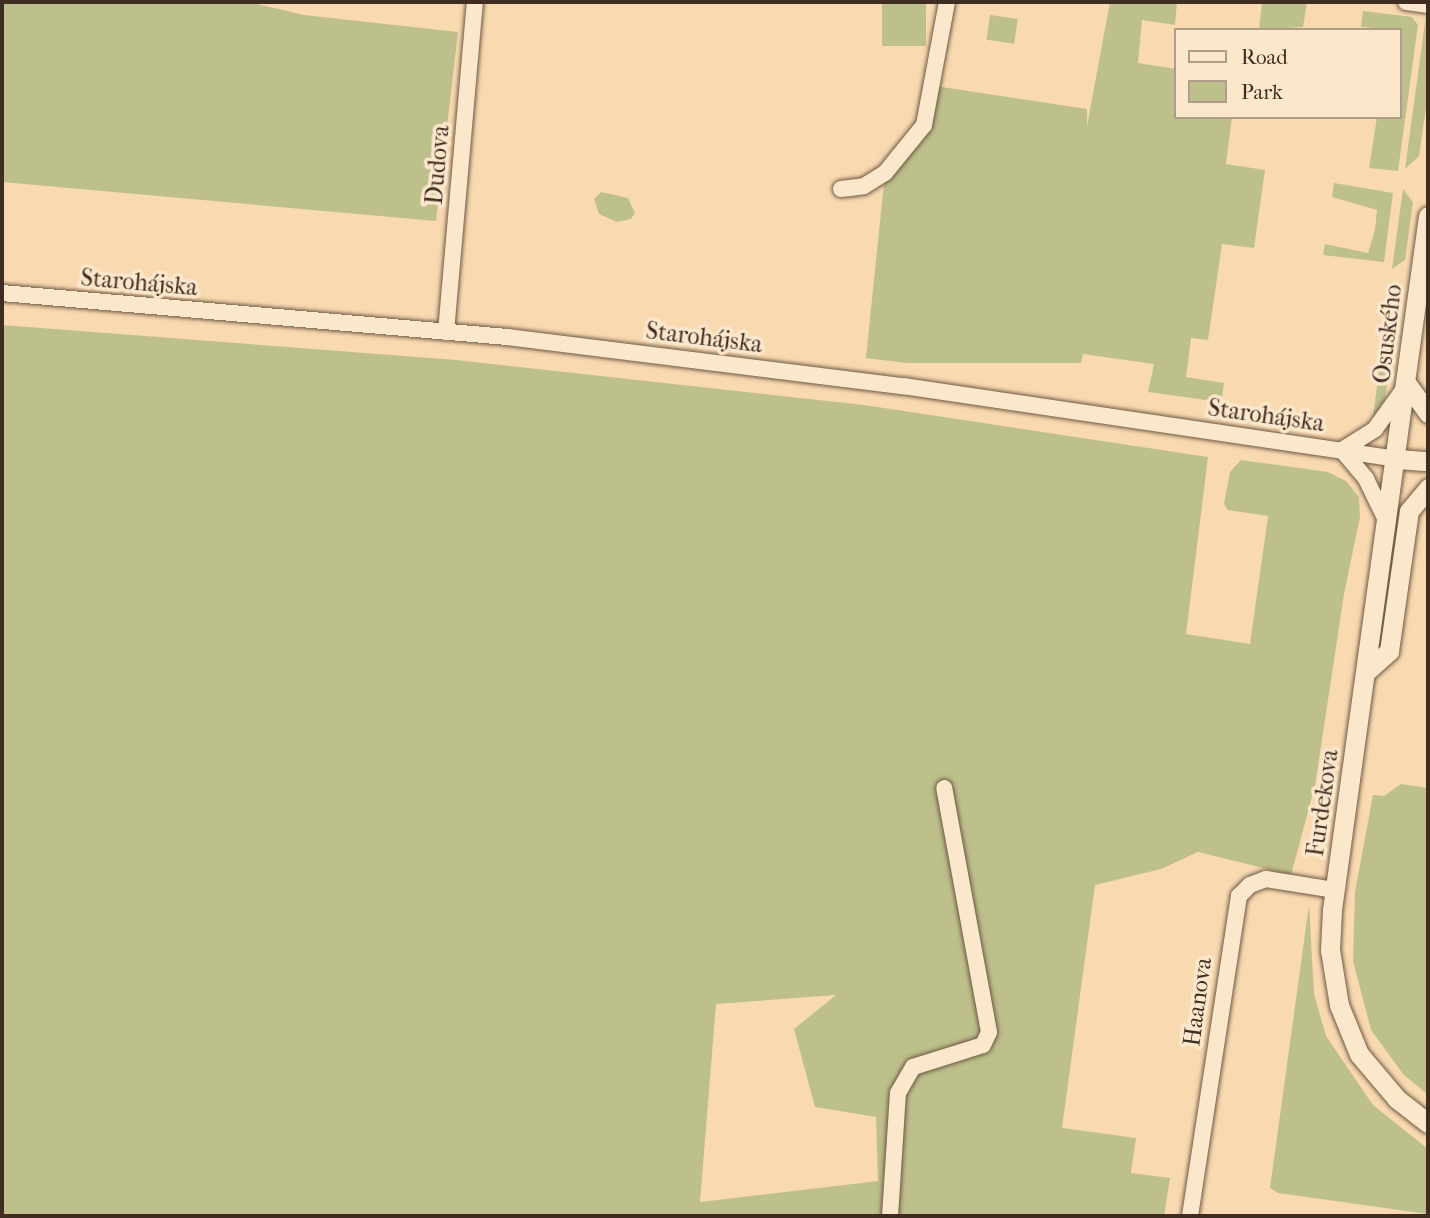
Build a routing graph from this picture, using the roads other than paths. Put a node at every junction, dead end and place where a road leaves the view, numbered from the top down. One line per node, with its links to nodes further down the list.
1 (475, 2): 8 (street, Dudova)
2 (947, 2): 5 (street)
3 (1406, 2): 4 (street)
4 (1428, 5)
5 (841, 189)
6 (1428, 216): 9 (street, Osuského)
7 (2, 293): 8 (street, Starohájska)
8 (446, 332): 11 (street, Starohájska)
9 (1407, 384): 10 (street); 11 (street); 12 (street, Osuského)
10 (1428, 413)
11 (1342, 450): 12 (street, Starohájska); 15 (street)
12 (1397, 459): 13 (street); 15 (street, Furdekova)
13 (1428, 461)
14 (1428, 488): 16 (street)
15 (1388, 523): 16 (street, Furdekova)
16 (1367, 671): 18 (street, Furdekova)
17 (944, 788): 20 (street)
18 (1335, 891): 19 (street, Furdekova); 21 (street, Haanova)
19 (1428, 1123)
20 (890, 1216)
21 (1191, 1216)

